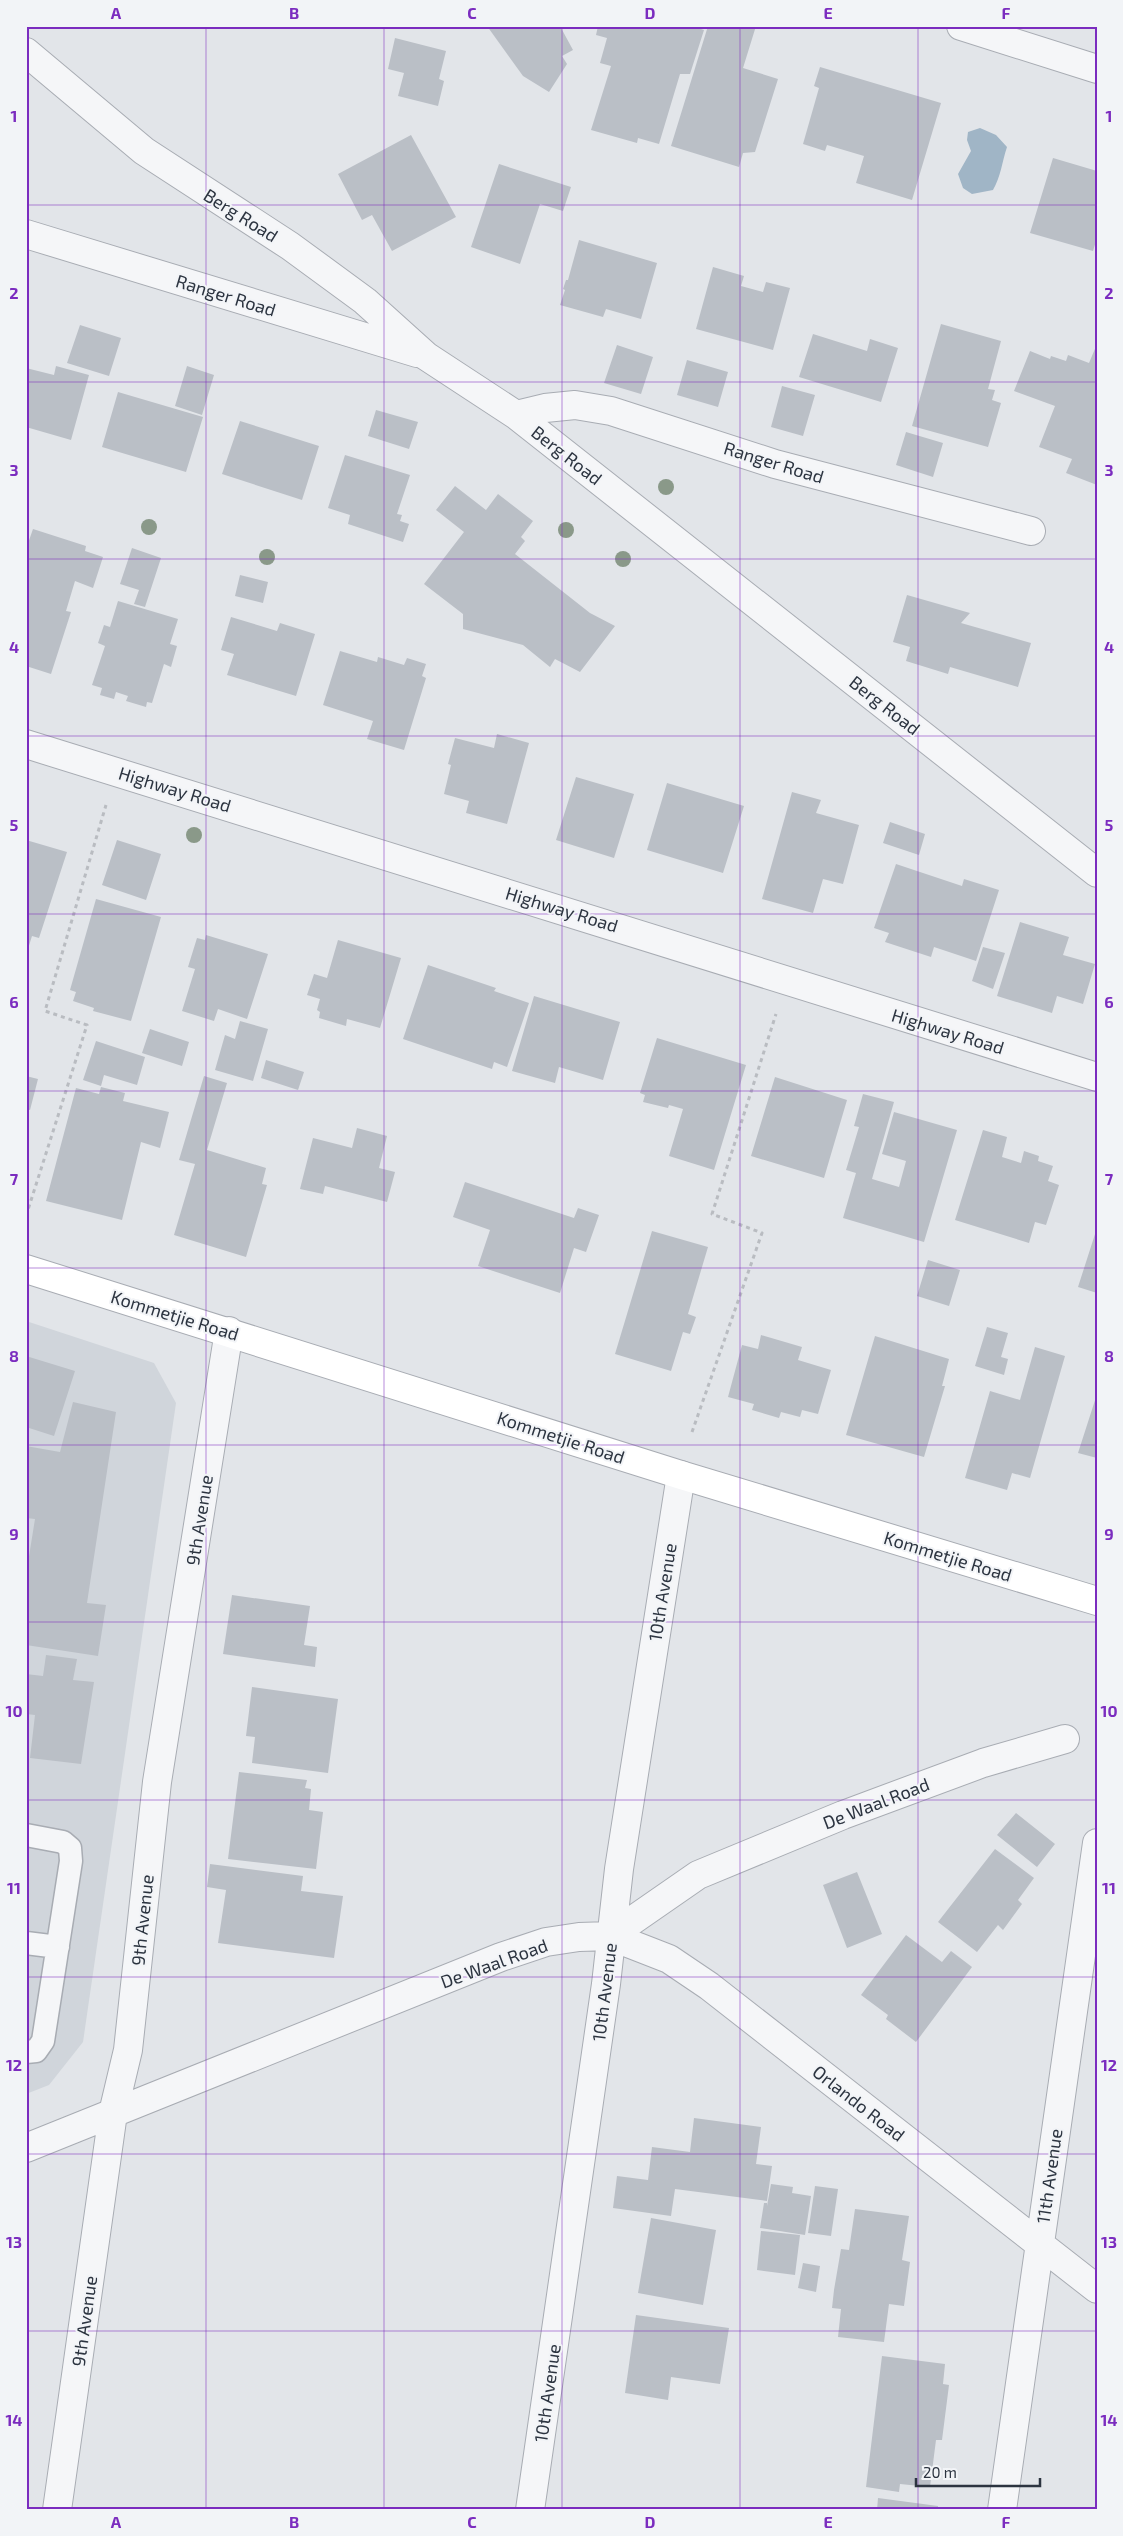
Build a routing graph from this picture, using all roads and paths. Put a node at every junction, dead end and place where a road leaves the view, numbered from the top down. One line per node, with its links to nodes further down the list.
1 (961, 26): 3 (street)
2 (26, 52): 5 (street, Berg Road)
3 (1097, 69)
4 (26, 234): 5 (street, Ranger Road)
5 (426, 356): 6 (street, Berg Road)
6 (516, 415): 7 (street, Ranger Road); 10 (street, Berg Road)
7 (1031, 532)
8 (26, 744): 11 (street, Highway Road)
9 (106, 803): 13 (path)
10 (1097, 873)
11 (786, 980): 12 (street, Highway Road); 16 (path)
12 (1097, 1077)
13 (26, 1216)
14 (26, 1269): 15 (main road, Kommetjie Road)
15 (229, 1331): 17 (main road, Kommetjie Road); 26 (street, 9th Avenue)
16 (692, 1432)
17 (681, 1475): 18 (main road, Kommetjie Road); 22 (street, 10th Avenue)
18 (1097, 1601)
19 (1065, 1739): 22 (street, De Waal Road)
20 (26, 1836): 24 (lane)
21 (1097, 1843): 28 (street, 11th Avenue)
22 (610, 1936): 26 (street, De Waal Road); 28 (street, Orlando Road); 31 (street, 10th Avenue)
23 (26, 1943): 24 (lane)
24 (58, 1946): 25 (lane)
25 (26, 2052)
26 (113, 2113): 27 (street, De Waal Road); 30 (street, 9th Avenue)
27 (26, 2148)
28 (1039, 2244): 29 (street, Orlando Road); 32 (street, 11th Avenue)
29 (1097, 2289)
30 (57, 2510)
31 (530, 2510)
32 (1002, 2510)

